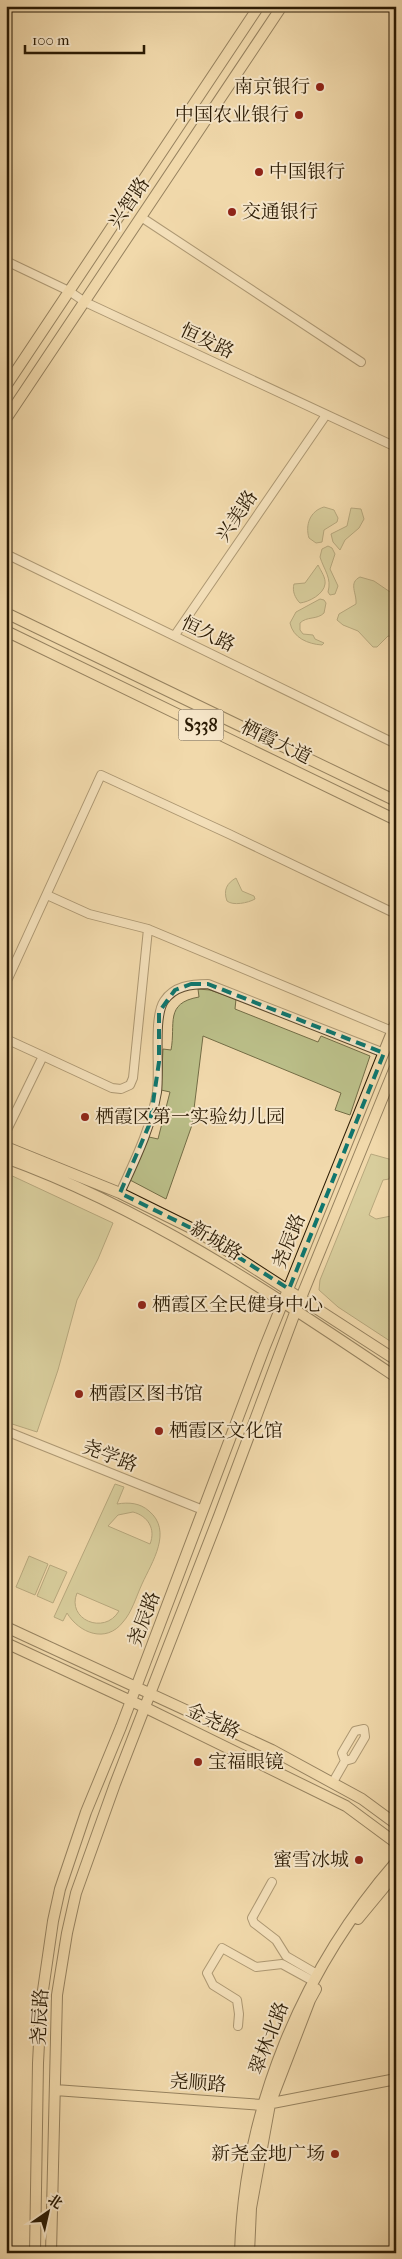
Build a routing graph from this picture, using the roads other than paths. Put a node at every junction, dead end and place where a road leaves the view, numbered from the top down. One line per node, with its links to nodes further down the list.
1 (260, 6): 5 (main road, 兴智路)
2 (282, 6): 3 (main road, 兴智路)
3 (141, 217): 6 (main road, 兴智路); 7 (street)
4 (6, 261): 5 (street, 恒发路)
5 (69, 291): 6 (street, 恒发路); 8 (main road, 兴智路)
6 (85, 302): 9 (street, 恒发路); 10 (main road, 兴智路)
7 (361, 362)
8 (6, 386)
9 (326, 414): 11 (street, 恒发路); 15 (street, 兴美路)
10 (6, 419)
11 (396, 447)
12 (6, 554): 15 (street, 恒久路)
13 (6, 613): 17 (main road, 栖霞大道 / S338)
14 (6, 631): 18 (main road, 栖霞大道 / S338)
15 (175, 636): 16 (street, 恒久路)
16 (396, 744)
17 (396, 801)
18 (396, 820)
19 (47, 894): 20 (street); 21 (street); 22 (street)
20 (396, 914)
21 (148, 929): 23 (street); 26 (street)
22 (6, 983)
23 (394, 1026): 25 (main road, 尧辰路)
24 (6, 1039): 26 (street)
25 (384, 1053): 31 (street); 32 (main road, 尧辰路)
26 (42, 1056): 28 (street)
27 (396, 1065): 33 (main road, 尧辰路)
28 (6, 1132)
29 (6, 1146): 31 (main road, 新城路)
30 (6, 1158): 34 (main road, 新城路)
31 (120, 1192): 32 (main road, 新城路)
32 (289, 1290): 33 (main road, 新城路); 34 (main road, 尧辰路)
33 (301, 1297): 35 (main road, 尧辰路); 36 (main road, 新城路)
34 (283, 1303): 35 (main road, 新城路); 39 (main road, 尧辰路)
35 (296, 1310): 37 (main road, 新城路); 43 (main road, 尧辰路)
36 (396, 1360)
37 (396, 1377)
38 (6, 1431): 39 (street, 尧学路)
39 (203, 1510): 42 (main road, 尧辰路)
40 (6, 1627): 42 (main road, 金尧路)
41 (6, 1643): 44 (main road, 金尧路)
42 (136, 1686): 43 (main road, 金尧路); 44 (main road, 尧辰路)
43 (150, 1693): 45 (main road, 尧辰路); 47 (main road, 金尧路)
44 (131, 1701): 45 (main road, 金尧路); 58 (main road, 尧辰路)
45 (144, 1707): 49 (main road, 金尧路); 56 (main road, 尧辰路)
46 (345, 1761): 47 (street)
47 (333, 1782): 48 (main road, 金尧路)
48 (396, 1824)
49 (396, 1844)
50 (396, 1862): 53 (main road, 翠林北路)
51 (396, 1873): 57 (main road, 翠林北路)
52 (272, 1882): 53 (street)
53 (315, 1978): 54 (street); 57 (main road, 翠林北路)
54 (238, 2026)
55 (396, 2079): 57 (main road, 尧顺路)
56 (55, 2090): 57 (main road, 尧顺路); 59 (main road, 尧辰路)
57 (266, 2104): 60 (main road, 翠林北路); 61 (main road, 翠林北路)
58 (35, 2253)
59 (51, 2253)
60 (240, 2253)
61 (249, 2253)

